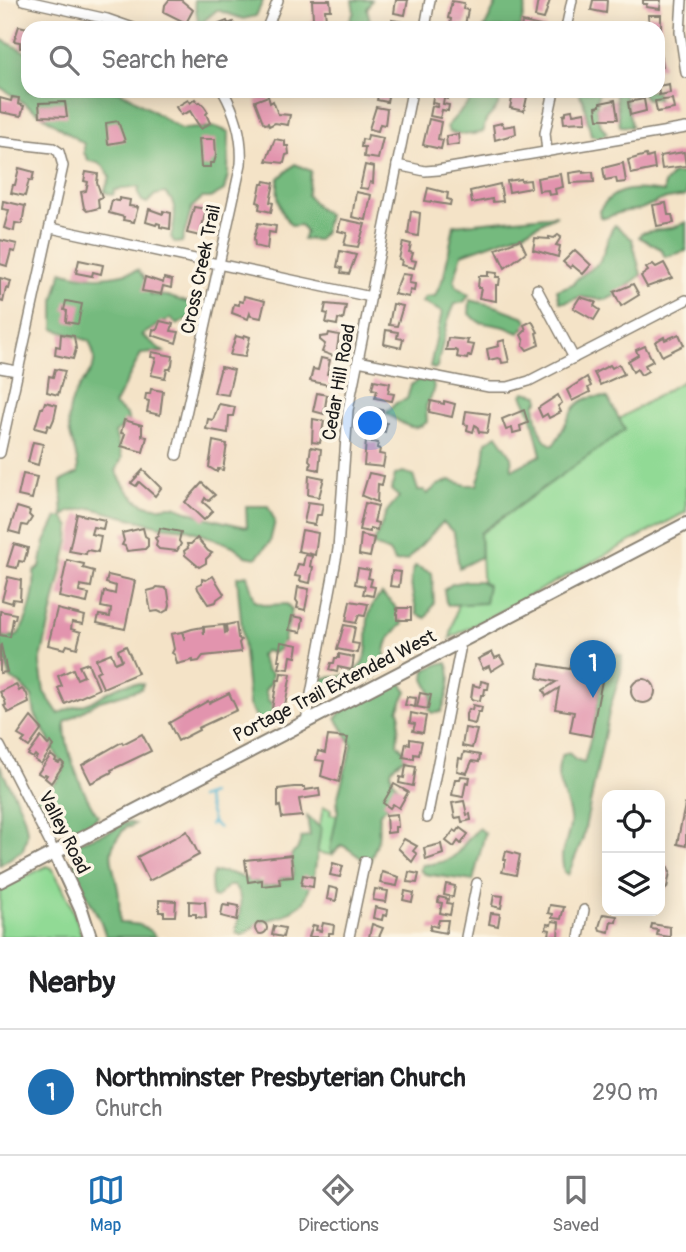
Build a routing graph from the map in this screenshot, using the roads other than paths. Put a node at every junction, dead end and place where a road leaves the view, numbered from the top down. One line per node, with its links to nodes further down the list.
1 (23, 0): 6 (street)
2 (278, 0): 7 (street)
3 (430, 0): 8 (street)
4 (572, 0): 9 (street)
5 (682, 0): 10 (street)
6 (113, 21)
7 (270, 21)
8 (426, 21)
9 (568, 21)
10 (686, 74)
11 (226, 98): 19 (street, Cross Creek Trail)
12 (411, 98): 17 (street, Cedar Hill Road)
13 (552, 98): 16 (street)
14 (686, 128): 16 (street)
15 (0, 142): 18 (street)
16 (547, 152): 17 (street)
17 (397, 165): 21 (street, Cedar Hill Road)
18 (51, 228): 19 (street); 26 (street)
19 (219, 265): 21 (street); 28 (street, Cross Creek Trail)
20 (537, 289): 23 (street)
21 (371, 297): 24 (street, Cedar Hill Road)
22 (686, 300): 23 (street)
23 (574, 358): 24 (street)
24 (358, 361): 31 (street, Cedar Hill Road)
25 (0, 368): 26 (street)
26 (17, 371): 27 (street)
27 (0, 453)
28 (177, 456)
29 (686, 524): 30 (main road, Portage Trail Extended West)
30 (456, 643): 31 (main road, Portage Trail Extended West); 33 (street)
31 (306, 721): 34 (main road, Portage Trail Extended West)
32 (0, 746): 34 (street, Valley Road)
33 (427, 818)
34 (54, 851): 36 (main road, Portage Trail Extended West); 39 (main road, Valley Road)
35 (365, 861): 40 (street)
36 (0, 881)
37 (477, 883): 41 (street)
38 (584, 910): 42 (street)
39 (90, 937)
40 (349, 937)
41 (466, 937)
42 (579, 937)

